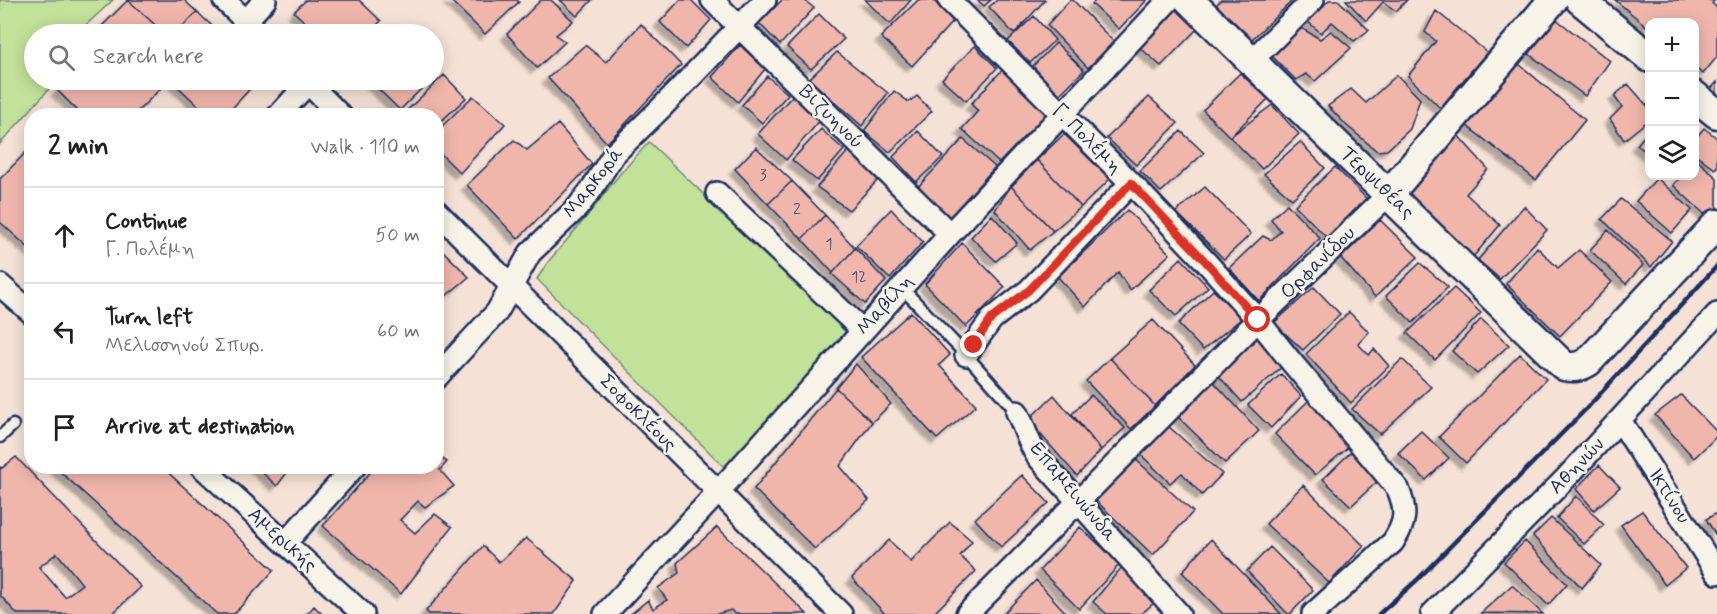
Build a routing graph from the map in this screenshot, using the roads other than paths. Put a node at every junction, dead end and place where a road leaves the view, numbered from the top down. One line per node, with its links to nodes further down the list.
1 (224, 0): 11 (street)
2 (265, 0): 12 (street)
3 (712, 0): 13 (street, Βιζυηνού)
4 (765, 0): 13 (street, Μαρκορά)
5 (949, 0): 21 (street, Γ. Πολέμη)
6 (1169, 0): 21 (street, Μαβίλη)
7 (1189, 0): 15 (street, Τερψιθέας)
8 (1313, 0): 15 (street)
9 (1553, 0): 25 (street, Ορφανίδου)
10 (1580, 0): 14 (street)
11 (248, 24)
12 (254, 24)
13 (738, 26): 28 (street, Βιζυηνού); 30 (street, Μαρκορά)
14 (1645, 54)
15 (1251, 61): 25 (street, Τερψιθέας)
16 (300, 90): 19 (street)
17 (316, 90): 20 (street)
18 (1699, 98): 22 (street)
19 (285, 108)
20 (333, 108)
21 (1061, 114): 23 (street, Γ. Πολέμη); 28 (street, Μαβίλη)
22 (1717, 114)
23 (1131, 183): 34 (street, Γ. Πολέμη); 36 (street)
24 (717, 193): 35 (street)
25 (1389, 194): 27 (street, Τερψιθέας); 34 (street, Ορφανίδου)
26 (444, 219): 30 (street, Σοφοκλέους)
27 (1717, 224)
28 (950, 234): 31 (street, Μαβίλη)
29 (0, 285): 32 (street)
30 (511, 285): 37 (street, Μαρκορά); 44 (street, Σοφοκλέους)
31 (901, 287): 35 (street, Μαβίλη); 36 (lane, Επαμεινώνδα)
32 (24, 306)
33 (1717, 314): 39 (street, Αθηνών)
34 (1258, 320): 45 (street, Ορφανίδου); 54 (street, Γ. Πολέμη)
35 (862, 330): 44 (street, Μαβίλη)
36 (966, 355): 38 (lane, Επαμεινώνδα)
37 (444, 369)
38 (1017, 412): 45 (street, Επαμεινώνδα)
39 (1620, 420): 47 (street, Ικτίνου); 48 (street, Αθηνών)
40 (13, 425): 41 (lane)
41 (0, 437)
42 (210, 474): 46 (street, Αμερικής)
43 (348, 474): 46 (street)
44 (718, 492): 50 (street, Μαβίλη); 51 (street, Σοφοκλέους)
45 (1077, 501): 52 (street, Ορφανίδου); 53 (street, Επαμεινώνδα)
46 (285, 543): 49 (street, Αμερικής)
47 (1717, 573)
48 (1440, 611)
49 (363, 614)
50 (605, 614)
51 (841, 614)
52 (967, 614)
53 (1179, 614)
54 (1313, 614)

